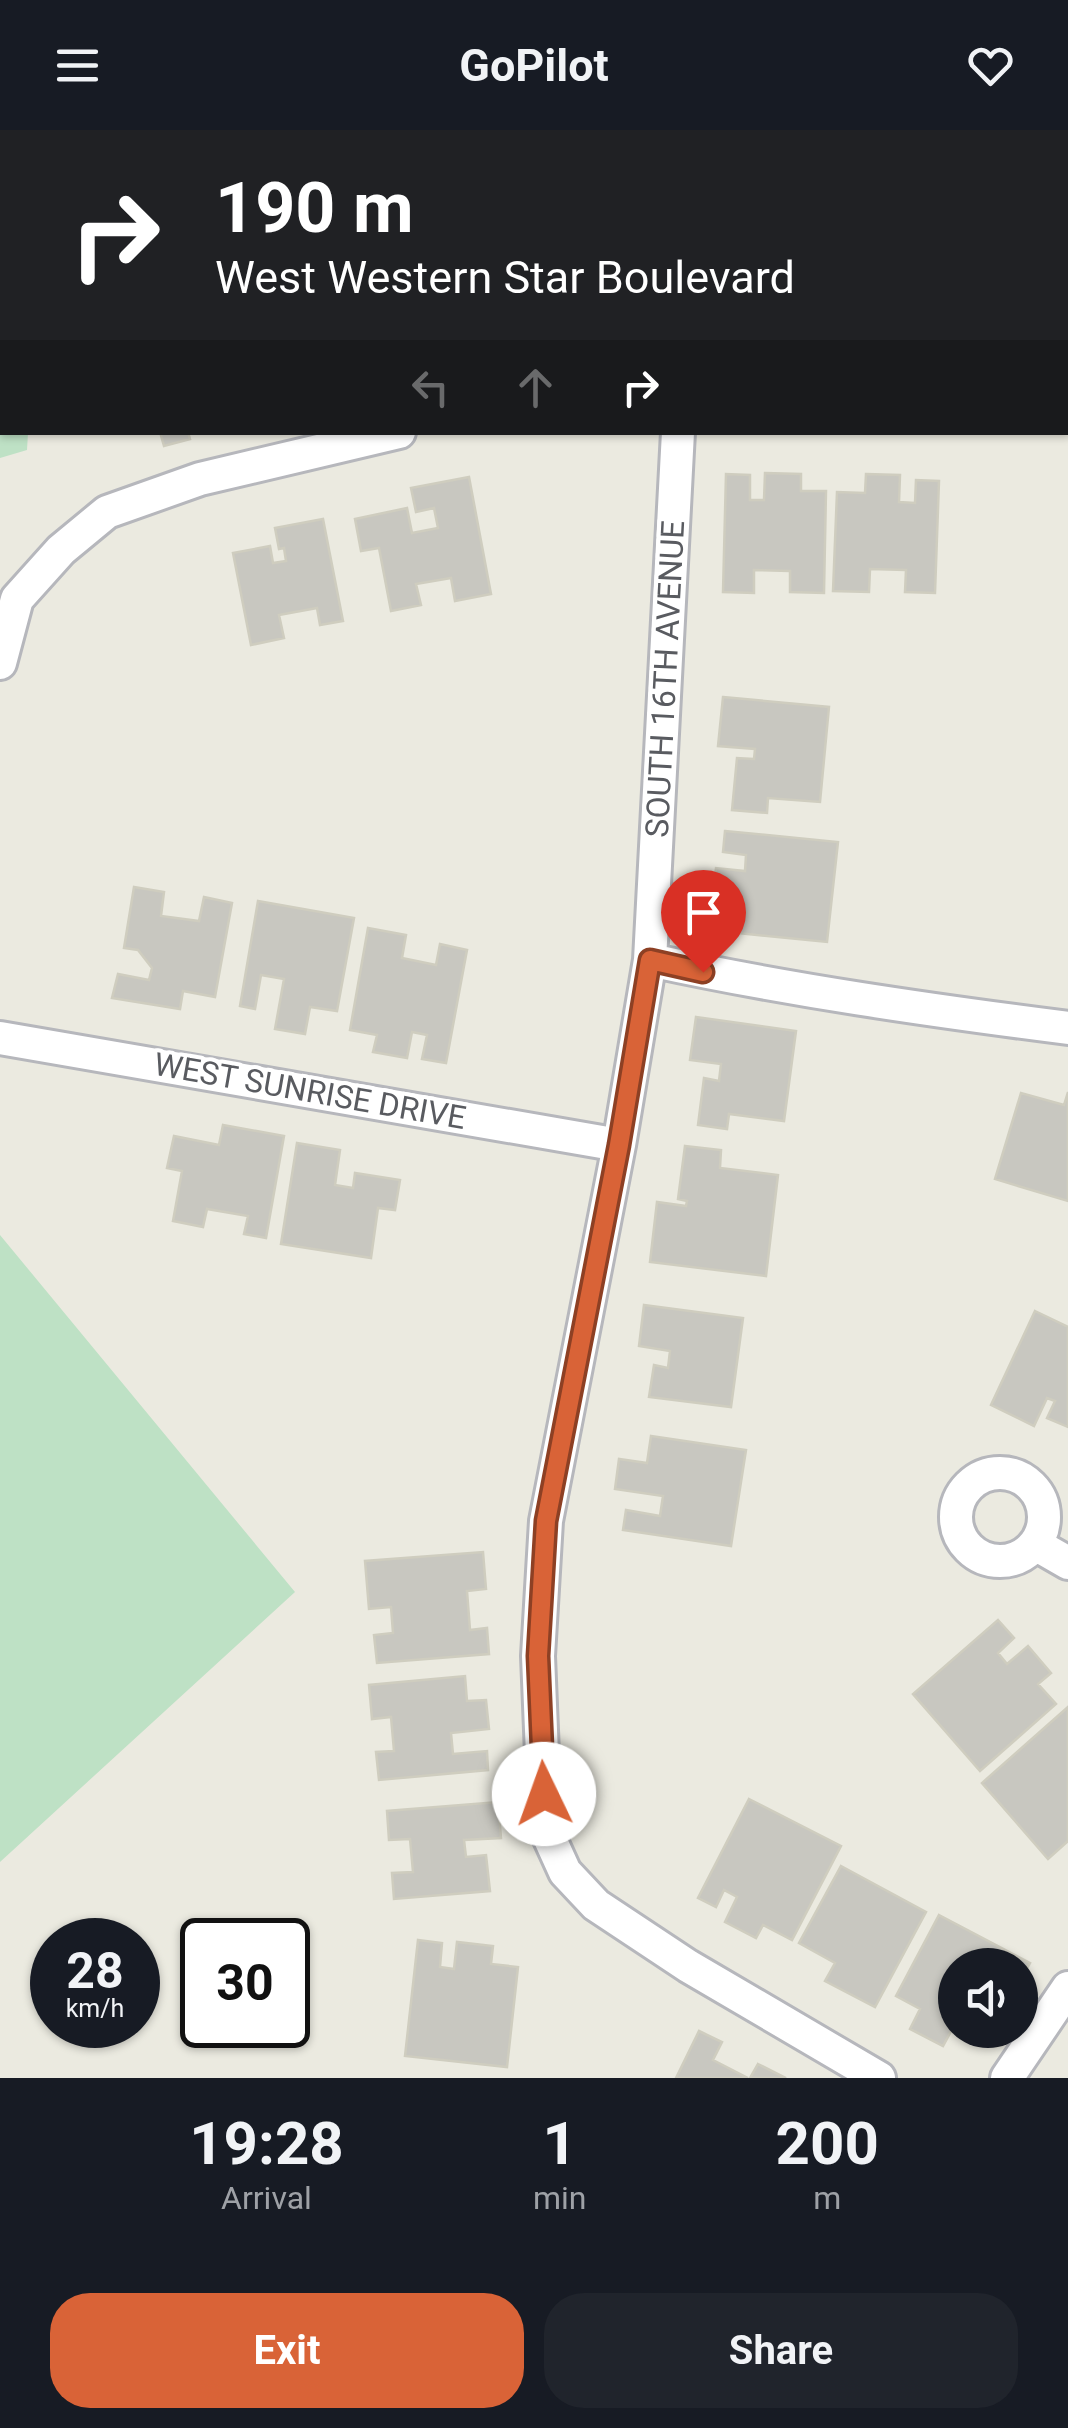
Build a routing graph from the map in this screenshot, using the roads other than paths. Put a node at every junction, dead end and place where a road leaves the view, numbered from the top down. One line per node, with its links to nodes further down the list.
1 (385, 435): 3 (street)
2 (678, 435): 4 (street, SOUTH 16TH AVENUE)
3 (0, 664)
4 (650, 960): 5 (street); 7 (street, SOUTH 16TH AVENUE)
5 (1068, 1028)
6 (0, 1038): 7 (street, WEST SUNRISE DRIVE)
7 (619, 1145): 11 (street, SOUTH 16TH AVENUE)
8 (1035, 1544): 9 (street)
9 (1068, 1563)
10 (1068, 1988): 12 (street)
11 (880, 2078)
12 (1007, 2078)

